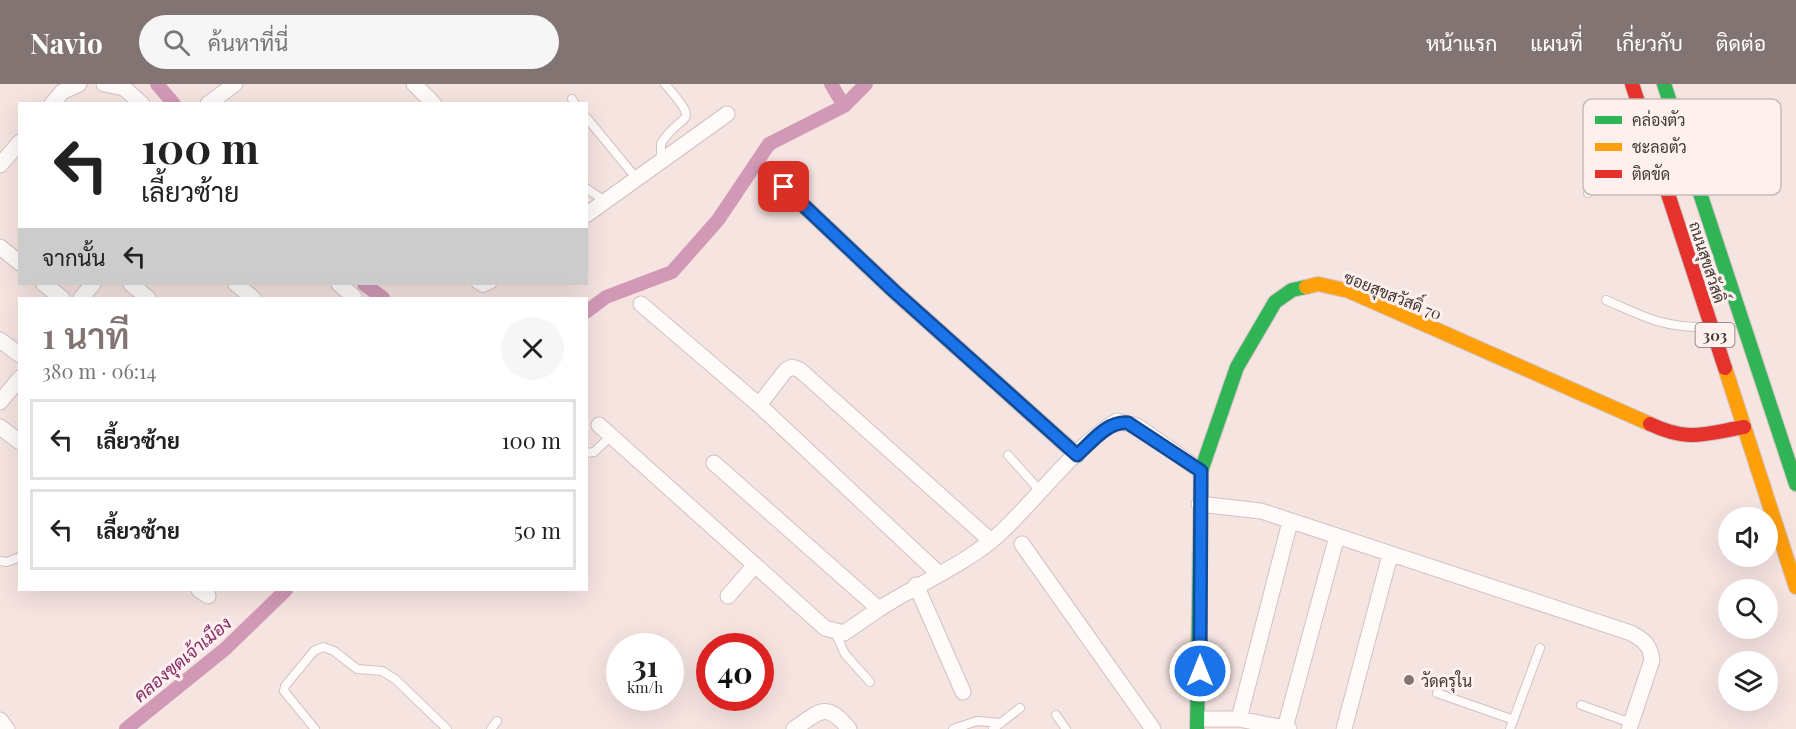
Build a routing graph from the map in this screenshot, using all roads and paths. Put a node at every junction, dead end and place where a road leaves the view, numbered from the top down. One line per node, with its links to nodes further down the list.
1 (79, 84): 10 (street)
2 (104, 84): 11 (street)
3 (235, 84): 12 (street)
4 (414, 84): 13 (street)
5 (664, 84): 17 (lane)
6 (1632, 84): 8 (main road, ถนนสุขสวัสดิ์ / 303)
7 (1664, 84): 9 (main road, ถนนสุขสวัสดิ์ / 303)
8 (1637, 99)
9 (1669, 99)
10 (54, 102)
11 (140, 102)
12 (211, 102)
13 (432, 102)
14 (727, 114): 17 (street)
15 (588, 119): 20 (lane)
16 (18, 144): 18 (street)
17 (661, 162): 20 (street)
18 (0, 165)
19 (767, 171): 53 (street)
20 (637, 179): 24 (street)
21 (588, 189): 24 (lane)
22 (1669, 195): 40 (main road, ถนนสุขสวัสดิ์ / 303)
23 (1701, 195): 56 (main road, ถนนสุขสวัสดิ์ / 303)
24 (606, 202): 25 (street)
25 (588, 215)
26 (0, 247): 27 (street)
27 (18, 258)
28 (45, 285): 33 (street)
29 (92, 285): 34 (street)
30 (132, 285): 35 (street)
31 (237, 285): 36 (street)
32 (340, 285): 37 (street)
33 (61, 297)
34 (82, 297)
35 (147, 297)
36 (252, 297)
37 (354, 297)
38 (1606, 300): 40 (lane)
39 (641, 304): 45 (street)
40 (1712, 327): 47 (main road, ถนนสุขสวัสดิ์ / 303)
41 (0, 340): 42 (street)
42 (18, 354)
43 (18, 380): 44 (street)
44 (0, 402)
45 (759, 405): 61 (street); 67 (street)
46 (599, 425): 49 (street)
47 (1744, 427): 55 (main road, ซอยสุขสวัสดิ์ 70); 69 (main road, ถนนสุขสวัสดิ์ / 303)
48 (0, 428): 50 (street)
49 (610, 437): 51 (lane); 66 (street)
50 (18, 441)
51 (588, 453)
52 (1008, 455): 57 (lane)
53 (1077, 455): 55 (street); 57 (street)
54 (714, 463): 71 (street)
55 (1201, 471): 58 (main road, ซอยสุขสวัสดิ์ 70)
56 (1796, 484)
57 (1041, 493): 61 (street)
58 (1199, 504): 59 (street); 85 (main road, ซอยสุขสวัสดิ์ 70)
59 (1290, 522): 60 (street); 80 (street)
60 (1337, 536): 63 (street); 87 (street)
61 (991, 541): 67 (street)
62 (1022, 544): 97 (street)
63 (1390, 555): 86 (street); 98 (street)
64 (18, 558): 65 (lane)
65 (0, 561)
66 (755, 565): 70 (street); 72 (street)
67 (938, 573): 68 (street)
68 (916, 585): 71 (street); 75 (street)
69 (1796, 587)
70 (728, 596)
71 (879, 609): 72 (street)
72 (835, 632): 74 (lane)
73 (1540, 648): 82 (lane)
74 (870, 682)
75 (963, 692)
76 (1437, 693): 82 (lane)
77 (1581, 705): 86 (lane)
78 (1020, 708): 84 (lane)
79 (1056, 715): 96 (lane)
80 (1239, 719): 85 (street); 87 (street)
81 (0, 720): 88 (street)
82 (1514, 720): 99 (lane)
83 (497, 721): 91 (lane)
84 (1001, 723): 94 (lane); 95 (lane)
85 (1198, 724)
86 (1630, 726)
87 (1287, 728)
88 (8, 729)
89 (315, 729): 90 (lane)
90 (447, 729)
91 (491, 729)
92 (794, 729): 93 (street)
93 (849, 729)
94 (953, 729)
95 (993, 729)
96 (1066, 729)
97 (1154, 729)
98 (1344, 729)
99 (1510, 729)

